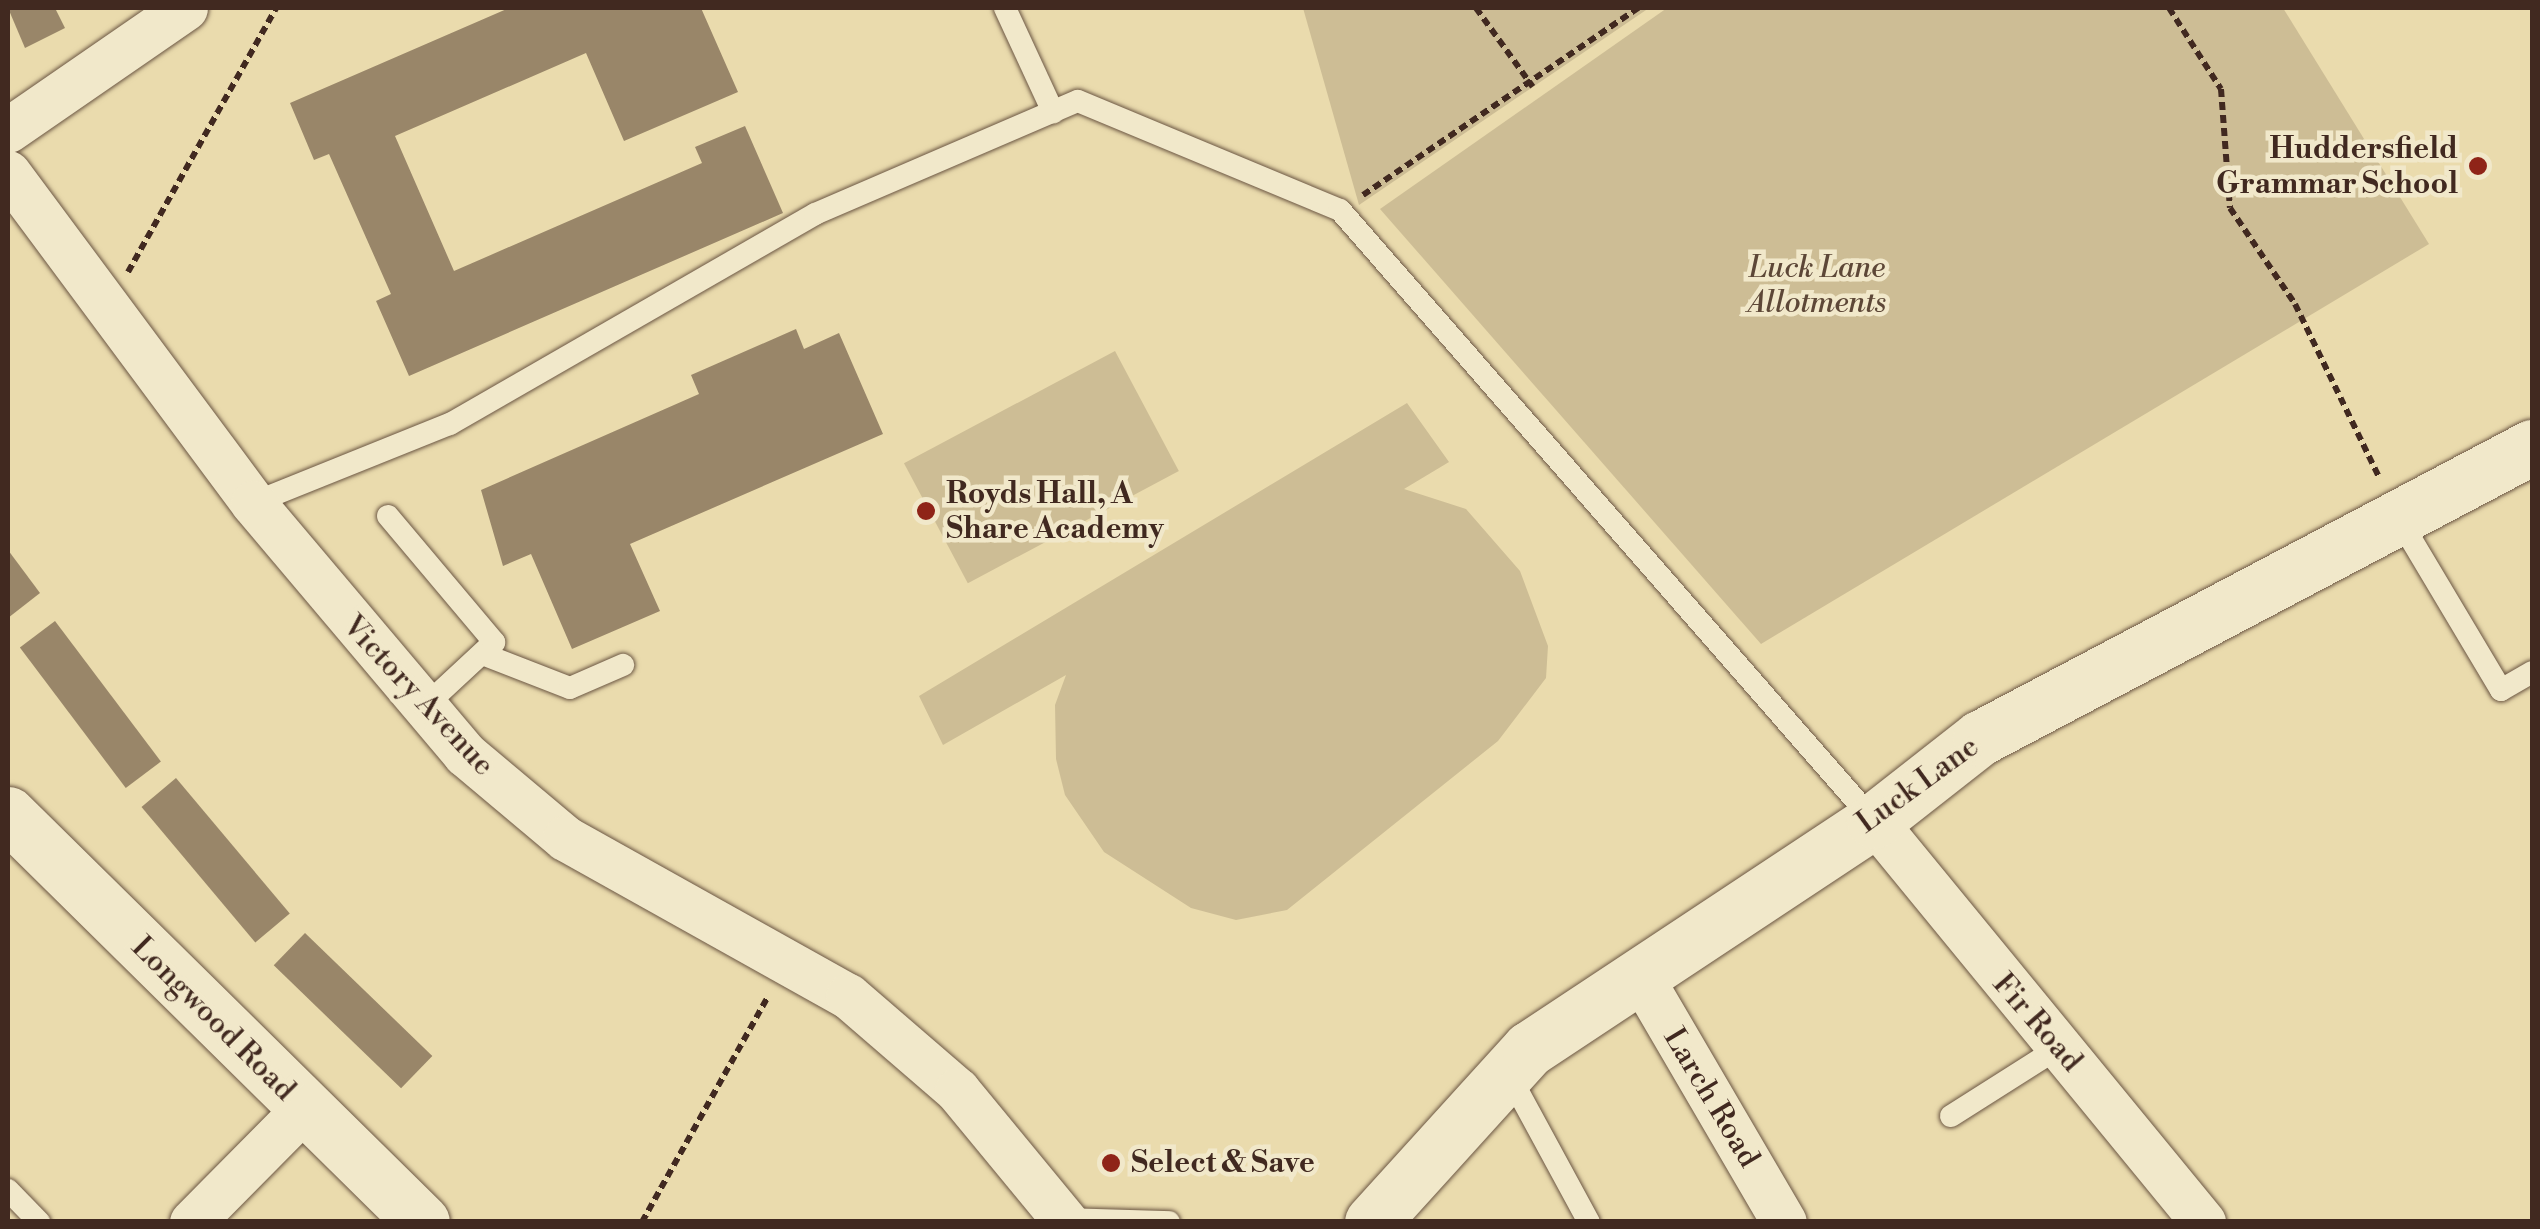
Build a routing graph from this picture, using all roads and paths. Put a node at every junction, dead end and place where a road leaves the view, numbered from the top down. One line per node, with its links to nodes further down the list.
1 (185, 8): 9 (street)
2 (276, 8): 12 (path)
3 (1005, 8): 8 (lane)
4 (1476, 8): 7 (path)
5 (1638, 8): 7 (path)
6 (2169, 8): 16 (path)
7 (1533, 86): 11 (path)
8 (1052, 112): 11 (lane); 14 (lane)
9 (8, 130)
10 (8, 174): 12 (street, Victory Avenue)
11 (1340, 210): 22 (lane)
12 (106, 312): 14 (street, Victory Avenue)
13 (2532, 447): 16 (street, Luck Lane)
14 (253, 502): 20 (street, Victory Avenue)
15 (388, 516): 17 (lane)
16 (2399, 519): 19 (lane); 22 (street, Luck Lane)
17 (485, 655): 18 (lane); 20 (lane)
18 (623, 665)
19 (2532, 672)
20 (423, 708): 23 (street, Victory Avenue)
21 (8, 814): 27 (street, Longwood Road)
22 (1874, 821): 24 (street, Luck Lane); 25 (street, Fir Road)
23 (790, 958): 30 (street, Victory Avenue); 34 (path)
24 (1638, 974): 26 (street, Luck Lane); 38 (street, Larch Road)
25 (2058, 1048): 28 (lane); 39 (street, Fir Road)
26 (1508, 1074): 36 (street, Luck Lane); 37 (lane)
27 (304, 1109): 32 (street); 33 (street, Longwood Road)
28 (1951, 1116)
29 (8, 1190): 31 (lane)
30 (1066, 1220): 35 (lane)
31 (40, 1222)
32 (192, 1222)
33 (422, 1222)
34 (642, 1222)
35 (1168, 1222)
36 (1372, 1222)
37 (1589, 1222)
38 (1784, 1222)
39 (2204, 1222)

